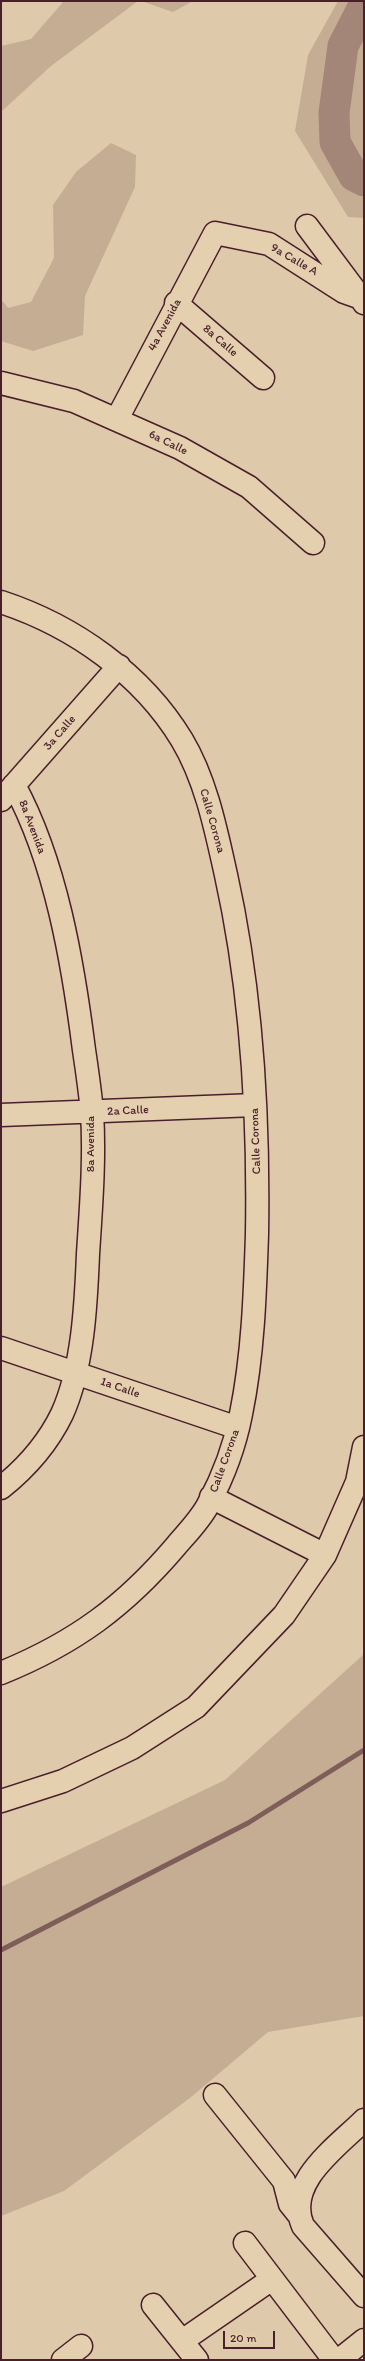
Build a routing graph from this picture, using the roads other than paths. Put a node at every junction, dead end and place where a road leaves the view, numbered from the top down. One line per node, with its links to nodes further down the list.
1 (307, 226): 3 (street)
2 (215, 233): 3 (street, 9a Calle A); 4 (street, 4a Avenida)
3 (363, 299)
4 (176, 303): 5 (street, 8a Calle); 7 (street, 4a Avenida)
5 (263, 378)
6 (1, 383): 7 (street, 6a Calle)
7 (117, 419): 8 (street, 6a Calle)
8 (313, 543)
9 (1, 602): 10 (street, Calle Corona)
10 (119, 666): 11 (street, 3a Calle); 12 (street, Calle Corona)
11 (8, 792): 13 (street, 8a Avenida)
12 (255, 1105): 13 (street, 2a Calle); 17 (street, Calle Corona)
13 (92, 1113): 14 (street, 2a Calle); 16 (street, 8a Avenida)
14 (1, 1115)
15 (1, 1348): 16 (street, 1a Calle)
16 (76, 1372): 17 (street, 1a Calle); 19 (street, 8a Avenida)
17 (238, 1428): 20 (street, Calle Corona)
18 (364, 1447): 21 (street)
19 (1, 1488)
20 (211, 1498): 21 (street); 22 (street, Calle Corona)
21 (325, 1555): 23 (street)
22 (1, 1673)
23 (1, 1802)
24 (215, 2095): 26 (street)
25 (364, 2120): 26 (street)
26 (299, 2216): 29 (street)
27 (245, 2243): 28 (street)
28 (272, 2279): 32 (street); 36 (street)
29 (364, 2296)
30 (153, 2305): 32 (street)
31 (364, 2340): 37 (street)
32 (182, 2341): 35 (street)
33 (81, 2346): 34 (street)
34 (63, 2360)
35 (196, 2360)
36 (334, 2360)
37 (339, 2360)

